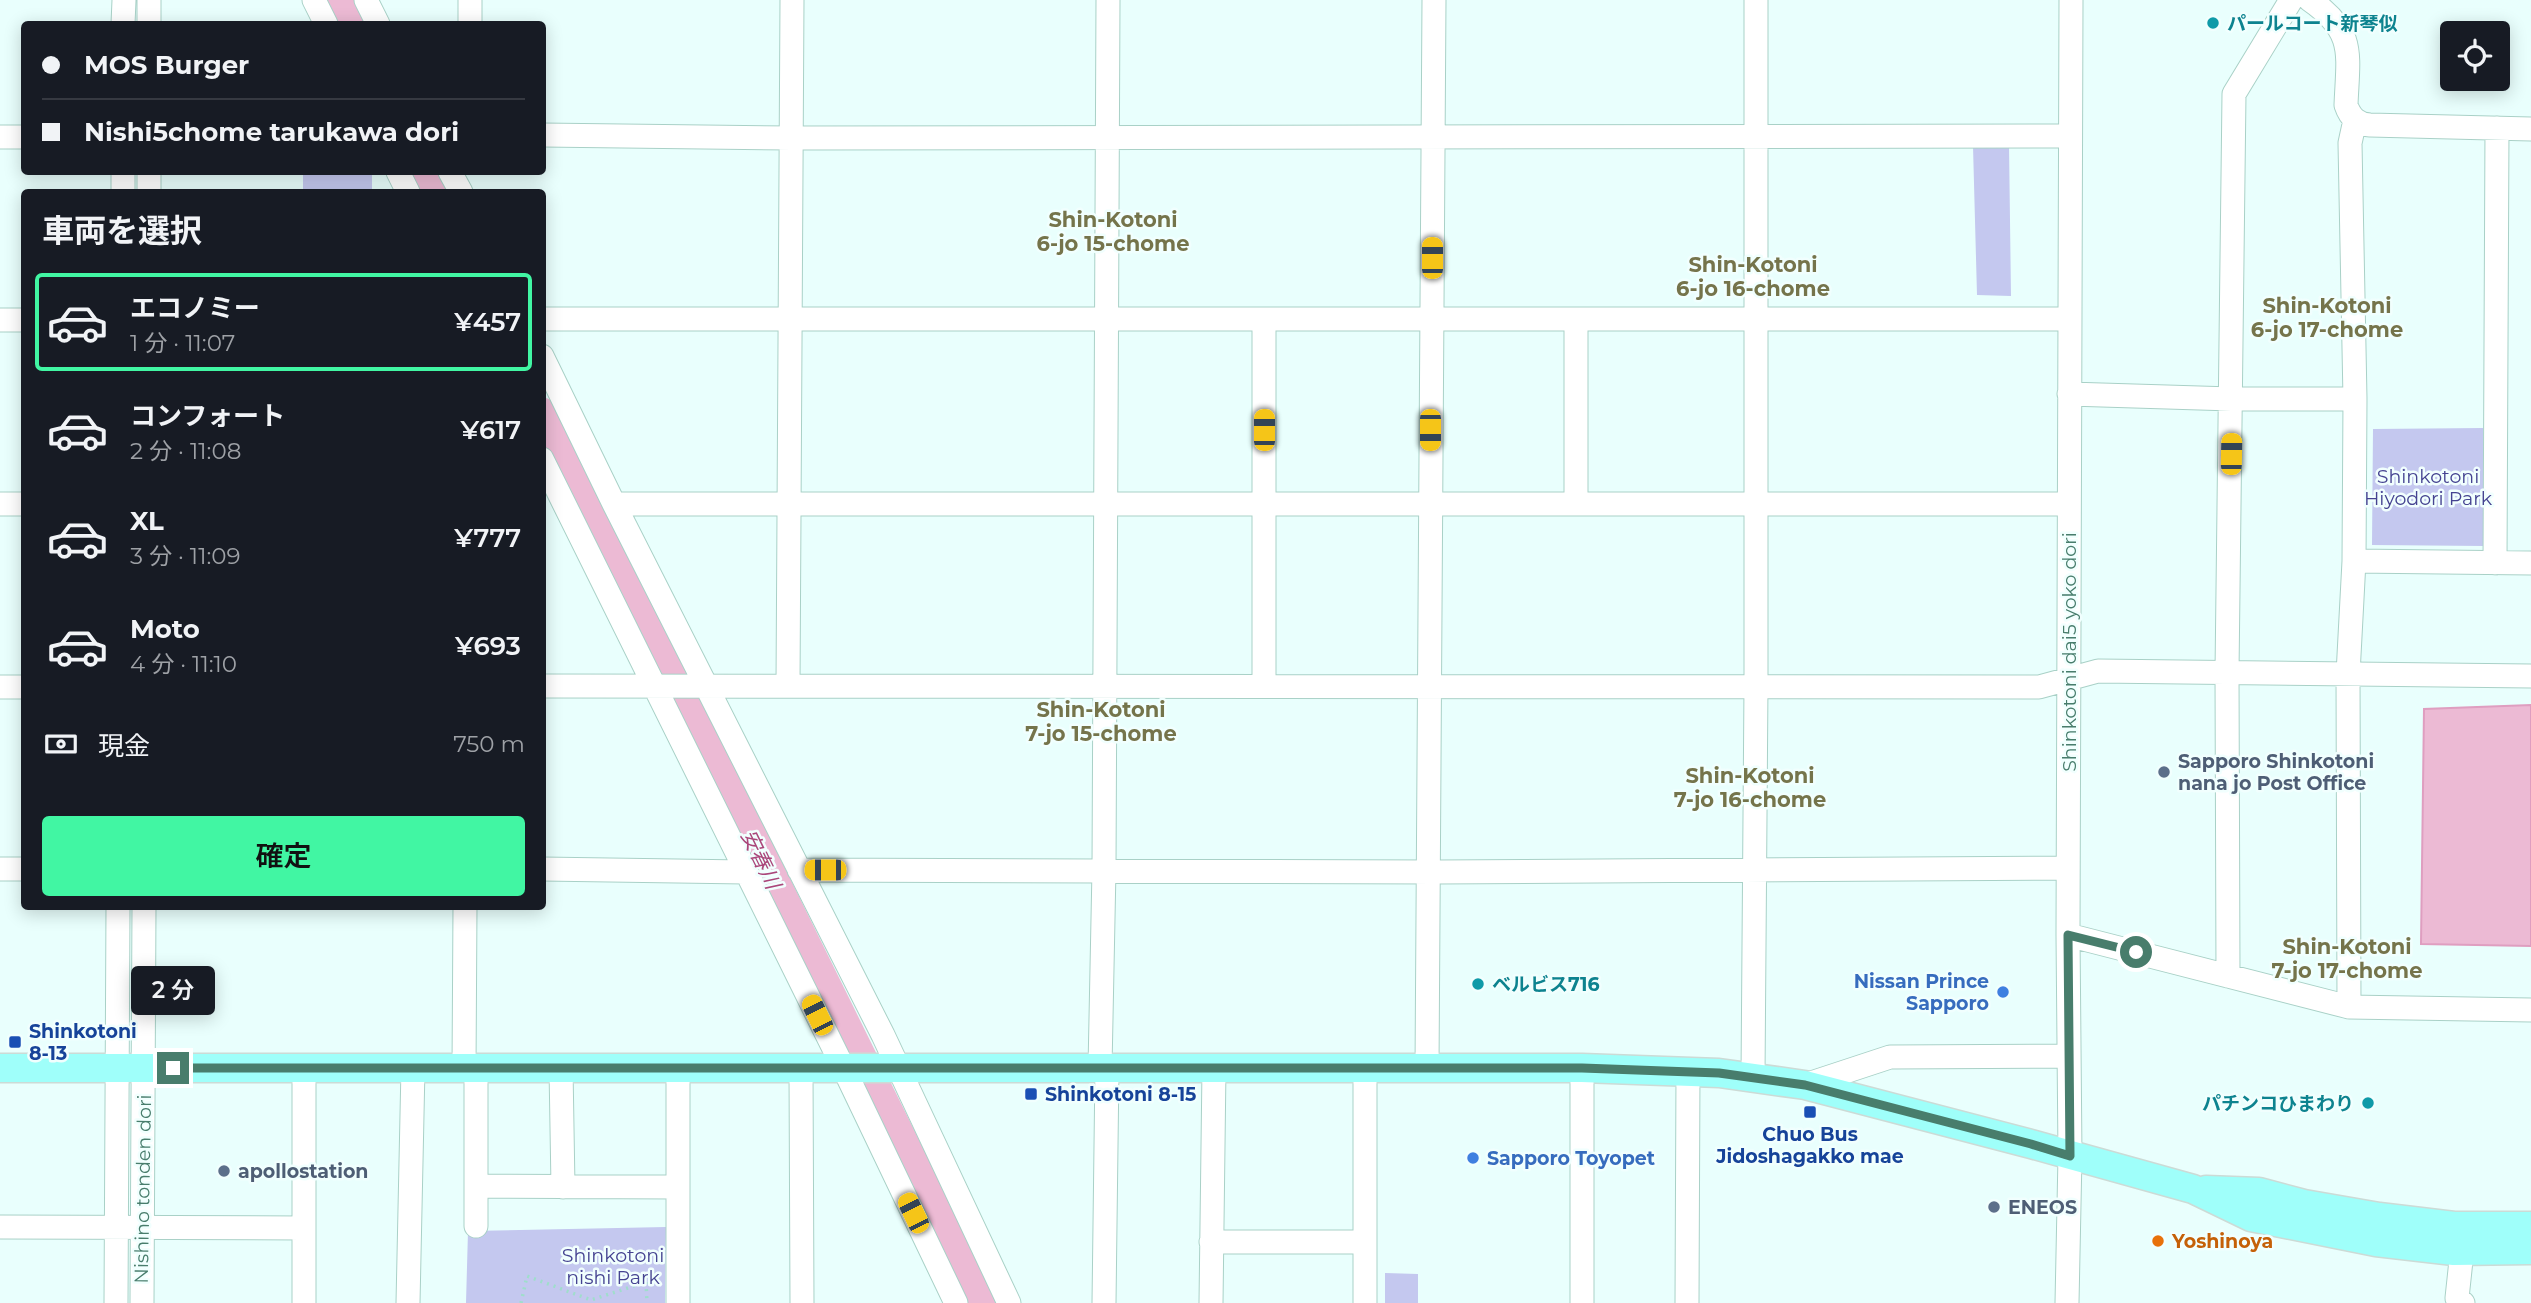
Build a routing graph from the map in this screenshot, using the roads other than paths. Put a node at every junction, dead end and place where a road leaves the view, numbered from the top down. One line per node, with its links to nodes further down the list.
1 (124, 0): 13 (street)
2 (149, 0): 14 (street)
3 (314, 0): 15 (street)
4 (366, 0): 16 (street)
5 (470, 0): 17 (street)
6 (792, 0): 28 (street)
7 (1108, 0): 22 (street)
8 (1434, 0): 27 (street)
9 (1756, 0): 23 (street)
10 (2071, 0): 24 (street, Shinkotoni dai5 yoko dori)
11 (2291, 0): 41 (street)
12 (2310, 0): 18 (street)
13 (124, 21)
14 (149, 21)
15 (324, 21)
16 (376, 21)
17 (470, 21)
18 (2355, 120): 19 (street); 42 (street)
19 (2497, 128): 20 (street); 56 (street)
20 (2531, 129)
21 (546, 135): 28 (street)
22 (1107, 136): 27 (street); 28 (street); 37 (street)
23 (1756, 136): 24 (street); 27 (street); 30 (street)
24 (2070, 136): 31 (street, Shinkotoni dai5 yoko dori)
25 (0, 137): 26 (street)
26 (21, 137)
27 (1433, 137): 36 (street)
28 (792, 138): 34 (street)
29 (546, 319): 34 (street)
30 (1755, 319): 31 (street); 38 (street); 48 (street)
31 (2070, 319): 40 (street, Shinkotoni dai5 yoko dori)
32 (0, 320): 33 (street)
33 (21, 320)
34 (790, 320): 37 (street); 53 (street)
35 (1264, 320): 36 (street); 37 (street); 45 (street)
36 (1431, 320): 38 (street); 46 (street)
37 (1105, 321): 44 (street)
38 (1576, 321): 47 (street)
39 (546, 364): 52 (street)
40 (2069, 394): 41 (street); 54 (street, Shinkotoni dai5 yoko dori)
41 (2232, 399): 42 (street); 58 (street)
42 (2355, 399): 55 (street)
43 (546, 475): 51 (street)
44 (1105, 503): 45 (street); 53 (street); 71 (street)
45 (1264, 503): 46 (street); 65 (street)
46 (1430, 503): 47 (street); 66 (street)
47 (1576, 503): 48 (street)
48 (1754, 503): 54 (street); 67 (street)
49 (0, 504): 50 (street)
50 (21, 504)
51 (554, 504): 70 (street)
52 (614, 504): 53 (street); 63 (street)
53 (790, 504): 64 (street)
54 (2069, 504): 61 (street, Shinkotoni dai5 yoko dori)
55 (2354, 561): 56 (street); 59 (street)
56 (2495, 563): 57 (street)
57 (2531, 563)
58 (2227, 672): 59 (street); 61 (street); 85 (street)
59 (2348, 674): 60 (street); 86 (street)
60 (2531, 676)
61 (2068, 678): 67 (street); 72 (street, Shinkotoni dai5 yoko dori)
62 (546, 686): 70 (street)
63 (699, 686): 64 (street); 70 (street); 77 (street)
64 (788, 686): 71 (street)
65 (1264, 686): 66 (street); 71 (street)
66 (1429, 686): 67 (street); 80 (street)
67 (1756, 686): 78 (street)
68 (0, 687): 69 (street)
69 (21, 687)
70 (659, 687): 79 (street)
71 (1105, 687): 76 (street)
72 (2068, 868): 78 (street); 84 (street, Shinkotoni dai5 yoko dori)
73 (0, 869): 74 (street)
74 (21, 869)
75 (546, 869): 79 (street)
76 (1104, 869): 77 (street); 80 (street); 93 (street)
77 (799, 870): 102 (street)
78 (1754, 870): 80 (street); 105 (street)
79 (745, 872): 101 (street)
80 (1427, 872): 103 (street)
81 (118, 910): 90 (street, Nishino tonden dori)
82 (144, 910): 90 (street, Nishino tonden dori)
83 (465, 910): 98 (street)
84 (2068, 935): 85 (street); 88 (street, Shinkotoni dai5 yoko dori)
85 (2228, 975): 86 (street)
86 (2349, 1007): 87 (street)
87 (2531, 1010)
88 (2068, 1056): 106 (street); 107 (street, Shinkotoni dai5 yoko dori)
89 (0, 1068): 90 (main road)
90 (131, 1068): 97 (main road); 112 (street, Nishino tonden dori); 113 (street, Nishino tonden dori)
91 (413, 1068): 97 (main road); 98 (main road); 125 (street)
92 (561, 1068): 98 (main road); 99 (main road); 109 (street)
93 (1104, 1068): 94 (main road); 102 (main road); 130 (street)
94 (1214, 1068): 95 (main road); 118 (street)
95 (1365, 1068): 103 (main road); 119 (street)
96 (1582, 1068): 103 (main road); 104 (main road); 133 (street)
97 (304, 1069): 117 (street)
98 (470, 1069): 108 (street)
99 (678, 1069): 100 (main road); 110 (street)
100 (801, 1069): 101 (main road); 127 (street)
101 (849, 1069): 102 (main road); 128 (street)
102 (891, 1069): 129 (street)
103 (1427, 1069)
104 (1688, 1071): 105 (main road); 134 (street)
105 (1753, 1077): 106 (main road)
106 (1805, 1085): 107 (main road)
107 (2070, 1156): 111 (main road); 135 (street, Shinkotoni dai5 yoko dori)
108 (476, 1186): 109 (street); 114 (street)
109 (563, 1187): 110 (street)
110 (677, 1187): 126 (street)
111 (2193, 1189): 115 (main road); 121 (main road)
112 (117, 1226): 113 (street); 116 (street); 122 (street, Nishino tonden dori)
113 (142, 1226): 117 (street); 123 (street, Nishino tonden dori)
114 (476, 1226)
115 (2531, 1226)
116 (0, 1227)
117 (303, 1228): 124 (street)
118 (1211, 1242): 119 (street); 131 (street)
119 (1365, 1242): 132 (street)
120 (2531, 1250): 121 (main road)
121 (2462, 1251): 136 (street)
122 (116, 1303)
123 (142, 1303)
124 (304, 1303)
125 (408, 1303)
126 (678, 1303)
127 (802, 1303)
128 (956, 1303)
129 (1009, 1303)
130 (1104, 1303)
131 (1211, 1303)
132 (1365, 1303)
133 (1582, 1303)
134 (1687, 1303)
135 (2067, 1303)
136 (2463, 1303)

